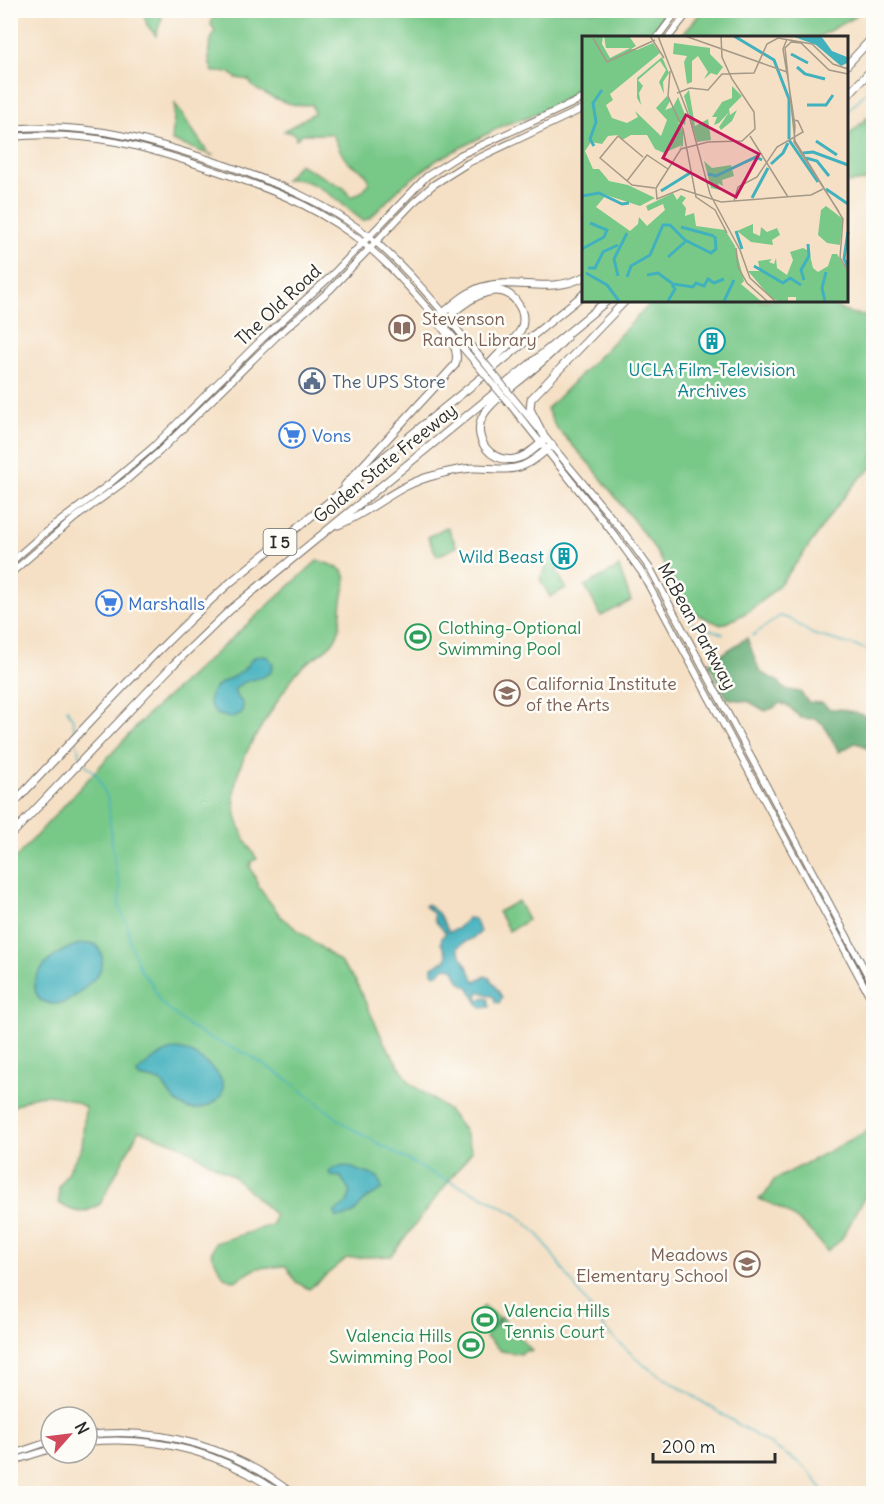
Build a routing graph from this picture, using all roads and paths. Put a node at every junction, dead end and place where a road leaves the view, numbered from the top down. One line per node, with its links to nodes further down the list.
1 (678, 10): 3 (main road)
2 (690, 10): 4 (main road)
3 (658, 36)
4 (670, 36)
5 (873, 36): 6 (highway)
6 (848, 64)
7 (873, 67): 8 (highway)
8 (848, 95)
9 (582, 99): 13 (main road, The Old Road)
10 (582, 109): 15 (main road, The Old Road)
11 (10, 129): 13 (main road)
12 (10, 136): 14 (main road, McBean Parkway)
13 (368, 236): 14 (main road, The Old Road); 15 (main road)
14 (362, 242): 16 (main road, McBean Parkway); 32 (main road, The Old Road)
15 (375, 242): 16 (main road, The Old Road); 21 (main road)
16 (369, 248): 22 (main road, McBean Parkway); 33 (main road, The Old Road)
17 (582, 278): 21 (highway)
18 (582, 296): 25 (highway, Golden State Freeway / I 5)
19 (606, 302): 23 (highway, Golden State Freeway / I 5)
20 (624, 302): 26 (highway)
21 (443, 313): 24 (highway)
22 (434, 316): 24 (main road, McBean Parkway); 28 (highway)
23 (582, 321): 26 (highway); 29 (highway, Golden State Freeway / I 5)
24 (451, 328): 25 (highway); 26 (main road, McBean Parkway, bridge)
25 (480, 377): 28 (highway, Golden State Freeway / I 5)
26 (544, 439): 27 (main road, McBean Parkway)
27 (549, 447): 29 (highway); 30 (main road, McBean Parkway); 31 (main road, McBean Parkway)
28 (334, 498): 36 (highway, Golden State Freeway / I 5)
29 (330, 528): 37 (highway, Golden State Freeway / I 5)
30 (616, 537): 31 (main road); 35 (main road, McBean Parkway)
31 (637, 551): 34 (main road, McBean Parkway)
32 (10, 563)
33 (10, 574)
34 (750, 755): 35 (main road); 38 (main road, McBean Parkway)
35 (743, 758): 39 (main road, McBean Parkway)
36 (10, 807)
37 (10, 836)
38 (873, 987)
39 (873, 1004)
40 (99, 1435): 47 (main road)
41 (99, 1442): 46 (main road)
42 (39, 1445): 44 (main road)
43 (39, 1453): 45 (main road)
44 (10, 1455)
45 (10, 1462)
46 (281, 1494)
47 (293, 1494)

